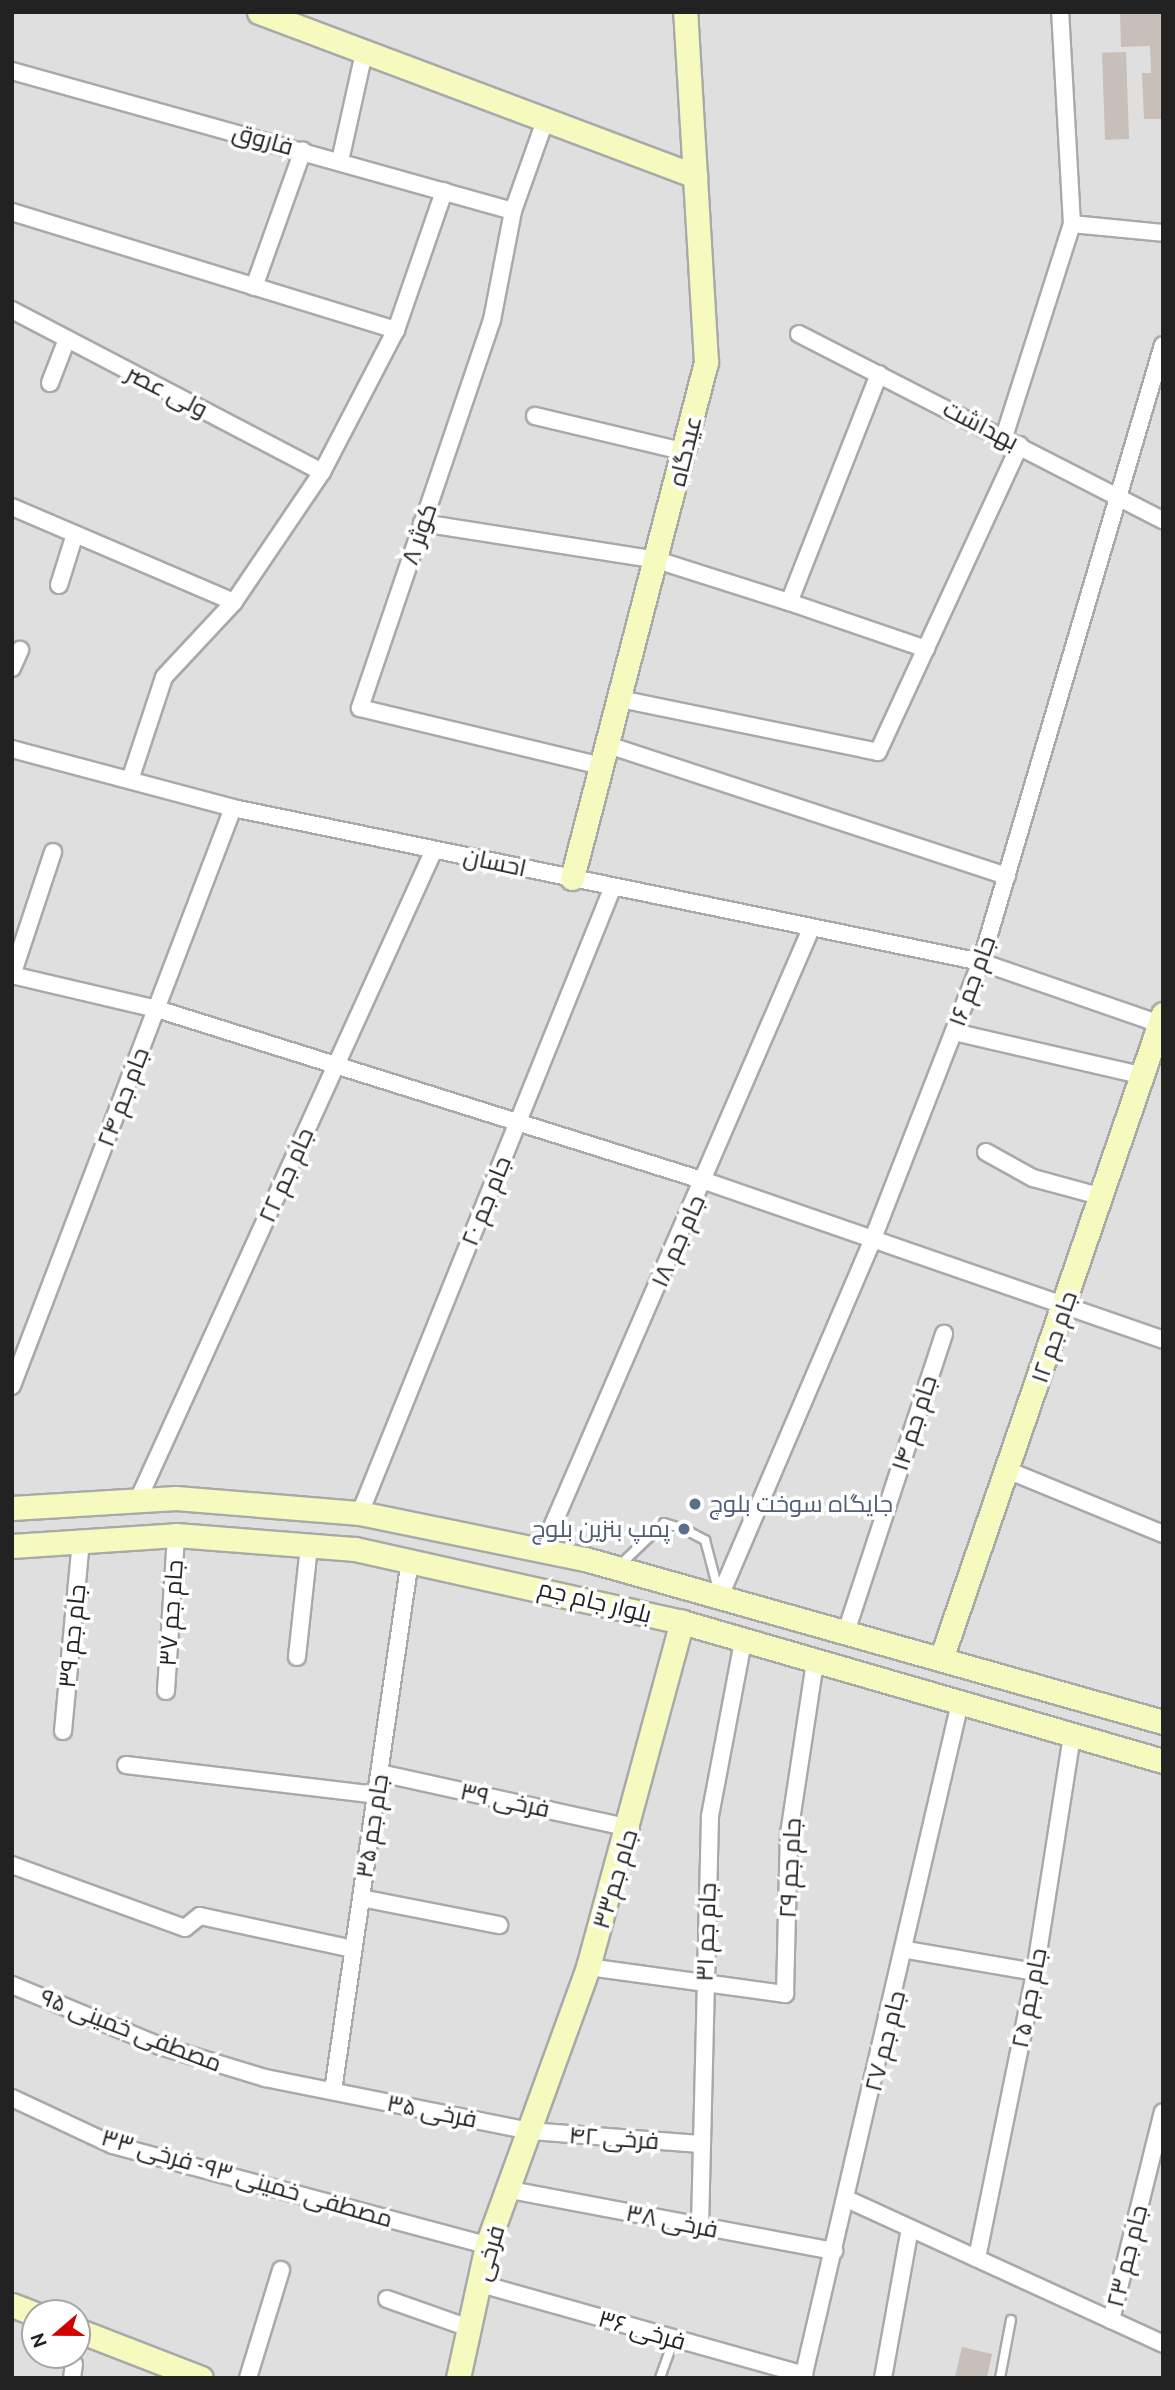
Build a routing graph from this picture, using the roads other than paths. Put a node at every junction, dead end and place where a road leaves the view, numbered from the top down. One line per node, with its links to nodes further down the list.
1 (259, 12): 4 (street)
2 (685, 12): 9 (street, عیدگاه)
3 (1060, 12): 13 (street)
4 (364, 52): 6 (street); 8 (street)
5 (12, 71): 7 (street, فاروق)
6 (544, 121): 9 (street); 11 (street, کوثر ۸)
7 (303, 150): 8 (street, فاروق); 15 (street)
8 (340, 161): 10 (street, فاروق)
9 (695, 176): 26 (street, عیدگاه)
10 (444, 191): 11 (street, فاروق); 17 (street)
11 (513, 211): 31 (street, کوثر ۸)
12 (12, 212): 15 (street)
13 (1072, 223): 14 (street); 24 (street)
14 (1163, 233)
15 (254, 287): 17 (street)
16 (12, 310): 19 (street, ولی عصر)
17 (396, 330): 27 (street)
18 (799, 334): 21 (street, بهداشت)
19 (67, 339): 22 (street); 27 (street, ولی عصر)
20 (1163, 345): 28 (street, جام جم ۱۶)
21 (879, 374): 24 (street, بهداشت); 36 (street)
22 (50, 383)
23 (535, 416): 26 (street)
24 (1004, 436): 25 (street, بهداشت)
25 (1020, 445): 28 (street, بهداشت); 37 (street)
26 (685, 452): 33 (street, عیدگاه)
27 (322, 472): 35 (street)
28 (1123, 496): 30 (street, بهداشت); 47 (street, جام جم ۱۶)
29 (12, 507): 32 (street)
30 (1163, 520)
31 (422, 523): 33 (street); 42 (street, کوثر ۸)
32 (75, 534): 34 (street); 35 (street)
33 (657, 560): 36 (street); 40 (street, عیدگاه)
34 (59, 585)
35 (234, 601): 43 (street)
36 (789, 602): 37 (street)
37 (926, 649): 40 (street)
38 (20, 650): 39 (street)
39 (12, 668)
40 (620, 699): 42 (street, عیدگاه)
41 (12, 749): 43 (street, احسان)
42 (605, 755): 47 (street); 48 (street, عیدگاه)
43 (130, 780): 44 (street, احسان)
44 (233, 808): 45 (street, احسان); 52 (street, جام جم ۲۴)
45 (434, 849): 48 (street, احسان); 55 (street, جام جم ۲۲)
46 (53, 852): 52 (street)
47 (1007, 876): 51 (street, جام جم ۱۶)
48 (572, 878): 49 (street, احسان)
49 (612, 889): 50 (street, احسان); 57 (street, جام جم ۲۰)
50 (810, 931): 51 (street, احسان); 59 (street, جام جم ۱۸)
51 (981, 962): 53 (street, احسان); 54 (street, جام جم ۱۶)
52 (157, 1009): 55 (street); 65 (street, جام جم ۲۴)
53 (1160, 1031): 56 (street, جام جم ۱۲)
54 (954, 1032): 56 (street); 61 (street, جام جم ۱۶)
55 (336, 1065): 57 (street); 67 (street, جام جم ۲۲)
56 (1144, 1076): 60 (street, جام جم ۱۲)
57 (518, 1122): 59 (street); 69 (street, جام جم ۲۰)
58 (985, 1152): 60 (street)
59 (705, 1181): 61 (street); 76 (street, جام جم ۱۸)
60 (1103, 1197): 62 (street, جام جم ۱۲)
61 (872, 1241): 62 (street); 79 (street, جام جم ۱۶)
62 (1064, 1310): 64 (street); 66 (street, جام جم ۱۲)
63 (944, 1334): 81 (street, جام جم ۱۴)
64 (1163, 1340)
65 (12, 1385)
66 (1007, 1470): 70 (street); 84 (street, جام جم ۱۲)
67 (138, 1500): 68 (street, بلوار جام جم); 69 (street, بلوار جام جم)
68 (12, 1508)
69 (360, 1513): 75 (street); 76 (street, بلوار جام جم)
70 (1163, 1534)
71 (176, 1535): 72 (street, بلوار جام جم); 74 (street, بلوار جام جم); 86 (street, جام جم ۳۷)
72 (82, 1541): 73 (street, بلوار جام جم); 89 (street, جام جم ۳۹)
73 (12, 1546)
74 (309, 1546): 75 (street, بلوار جام جم); 83 (street)
75 (355, 1549): 77 (street, بلوار جام جم)
76 (542, 1550): 78 (street, بلوار جام جم)
77 (410, 1560): 80 (street, بلوار جام جم); 93 (street, جام جم ۳۵)
78 (617, 1568): 79 (street, بلوار جام جم); 79 (lane)
79 (720, 1596): 81 (street, بلوار جام جم)
80 (682, 1622): 82 (street, بلوار جام جم); 95 (street, جام جم۳۳)
81 (846, 1632): 84 (street, بلوار جام جم)
82 (743, 1641): 85 (street, بلوار جام جم); 103 (street, جام جم ۳۱)
83 (297, 1657)
84 (941, 1659): 88 (street, بلوار جام جم)
85 (815, 1662): 87 (street, بلوار جام جم); 103 (street, جام جم ۲۹)
86 (166, 1691)
87 (960, 1703): 90 (street, بلوار جام جم); 100 (street, جام جم ۲۷)
88 (1163, 1722)
89 (62, 1731)
90 (1072, 1735): 91 (street, بلوار جام جم); 102 (street, جام جم ۲۵)
91 (1163, 1761)
92 (127, 1765): 94 (street)
93 (380, 1773): 94 (street, جام جم ۳۵); 95 (street, فرخی ۳۹)
94 (376, 1795): 97 (street, جام جم ۳۵)
95 (631, 1828): 101 (street, جام جم۳۳)
96 (12, 1865): 99 (street)
97 (361, 1898): 98 (street); 99 (street, جام جم ۳۵)
98 (499, 1925)
99 (353, 1949): 105 (street, جام جم ۳۵)
100 (907, 1950): 102 (street); 111 (street, جام جم ۲۷)
101 (588, 1967): 103 (street); 108 (street, جام جم۳۳)
102 (1035, 1972): 116 (street, جام جم ۲۵)
103 (704, 1983): 109 (street, جام جم ۳۱)
104 (12, 1985): 105 (street, مصطفی خمینی ۹۵)
105 (333, 2091): 108 (street, فرخی ۳۵)
106 (12, 2098): 114 (street, مصطفی خمینی ۹۳- فرخی ۳۳)
107 (1163, 2112): 121 (street, جام جم ۲۳)
108 (530, 2131): 109 (street, فرخی ۴۲); 110 (street, فرخی)
109 (698, 2144): 112 (street, جام جم ۳۱)
110 (511, 2190): 112 (street, فرخی ۳۸); 114 (street, فرخی)
111 (847, 2199): 113 (street); 115 (street, جام جم ۲۷)
112 (700, 2227): 115 (street, فرخی ۳۸)
113 (911, 2228): 116 (street); 132 (street)
114 (487, 2245): 118 (street, فرخی)
115 (834, 2251): 127 (street, جام جم ۲۷)
116 (977, 2258): 121 (street)
117 (281, 2270): 129 (street)
118 (481, 2284): 122 (street, فرخی); 124 (street, فرخی ۳۶)
119 (387, 2299): 122 (street)
120 (1011, 2320): 133 (lane)
121 (1111, 2320): 125 (street)
122 (469, 2328): 130 (street, فرخی)
123 (91, 2336): 126 (street)
124 (674, 2339): 127 (street, فرخی ۳۶); 131 (lane)
125 (1163, 2344)
126 (178, 2374): 128 (street)
127 (804, 2376)
128 (201, 2378)
129 (248, 2378)
130 (458, 2378)
131 (660, 2378)
132 (883, 2378)
133 (1000, 2378)

